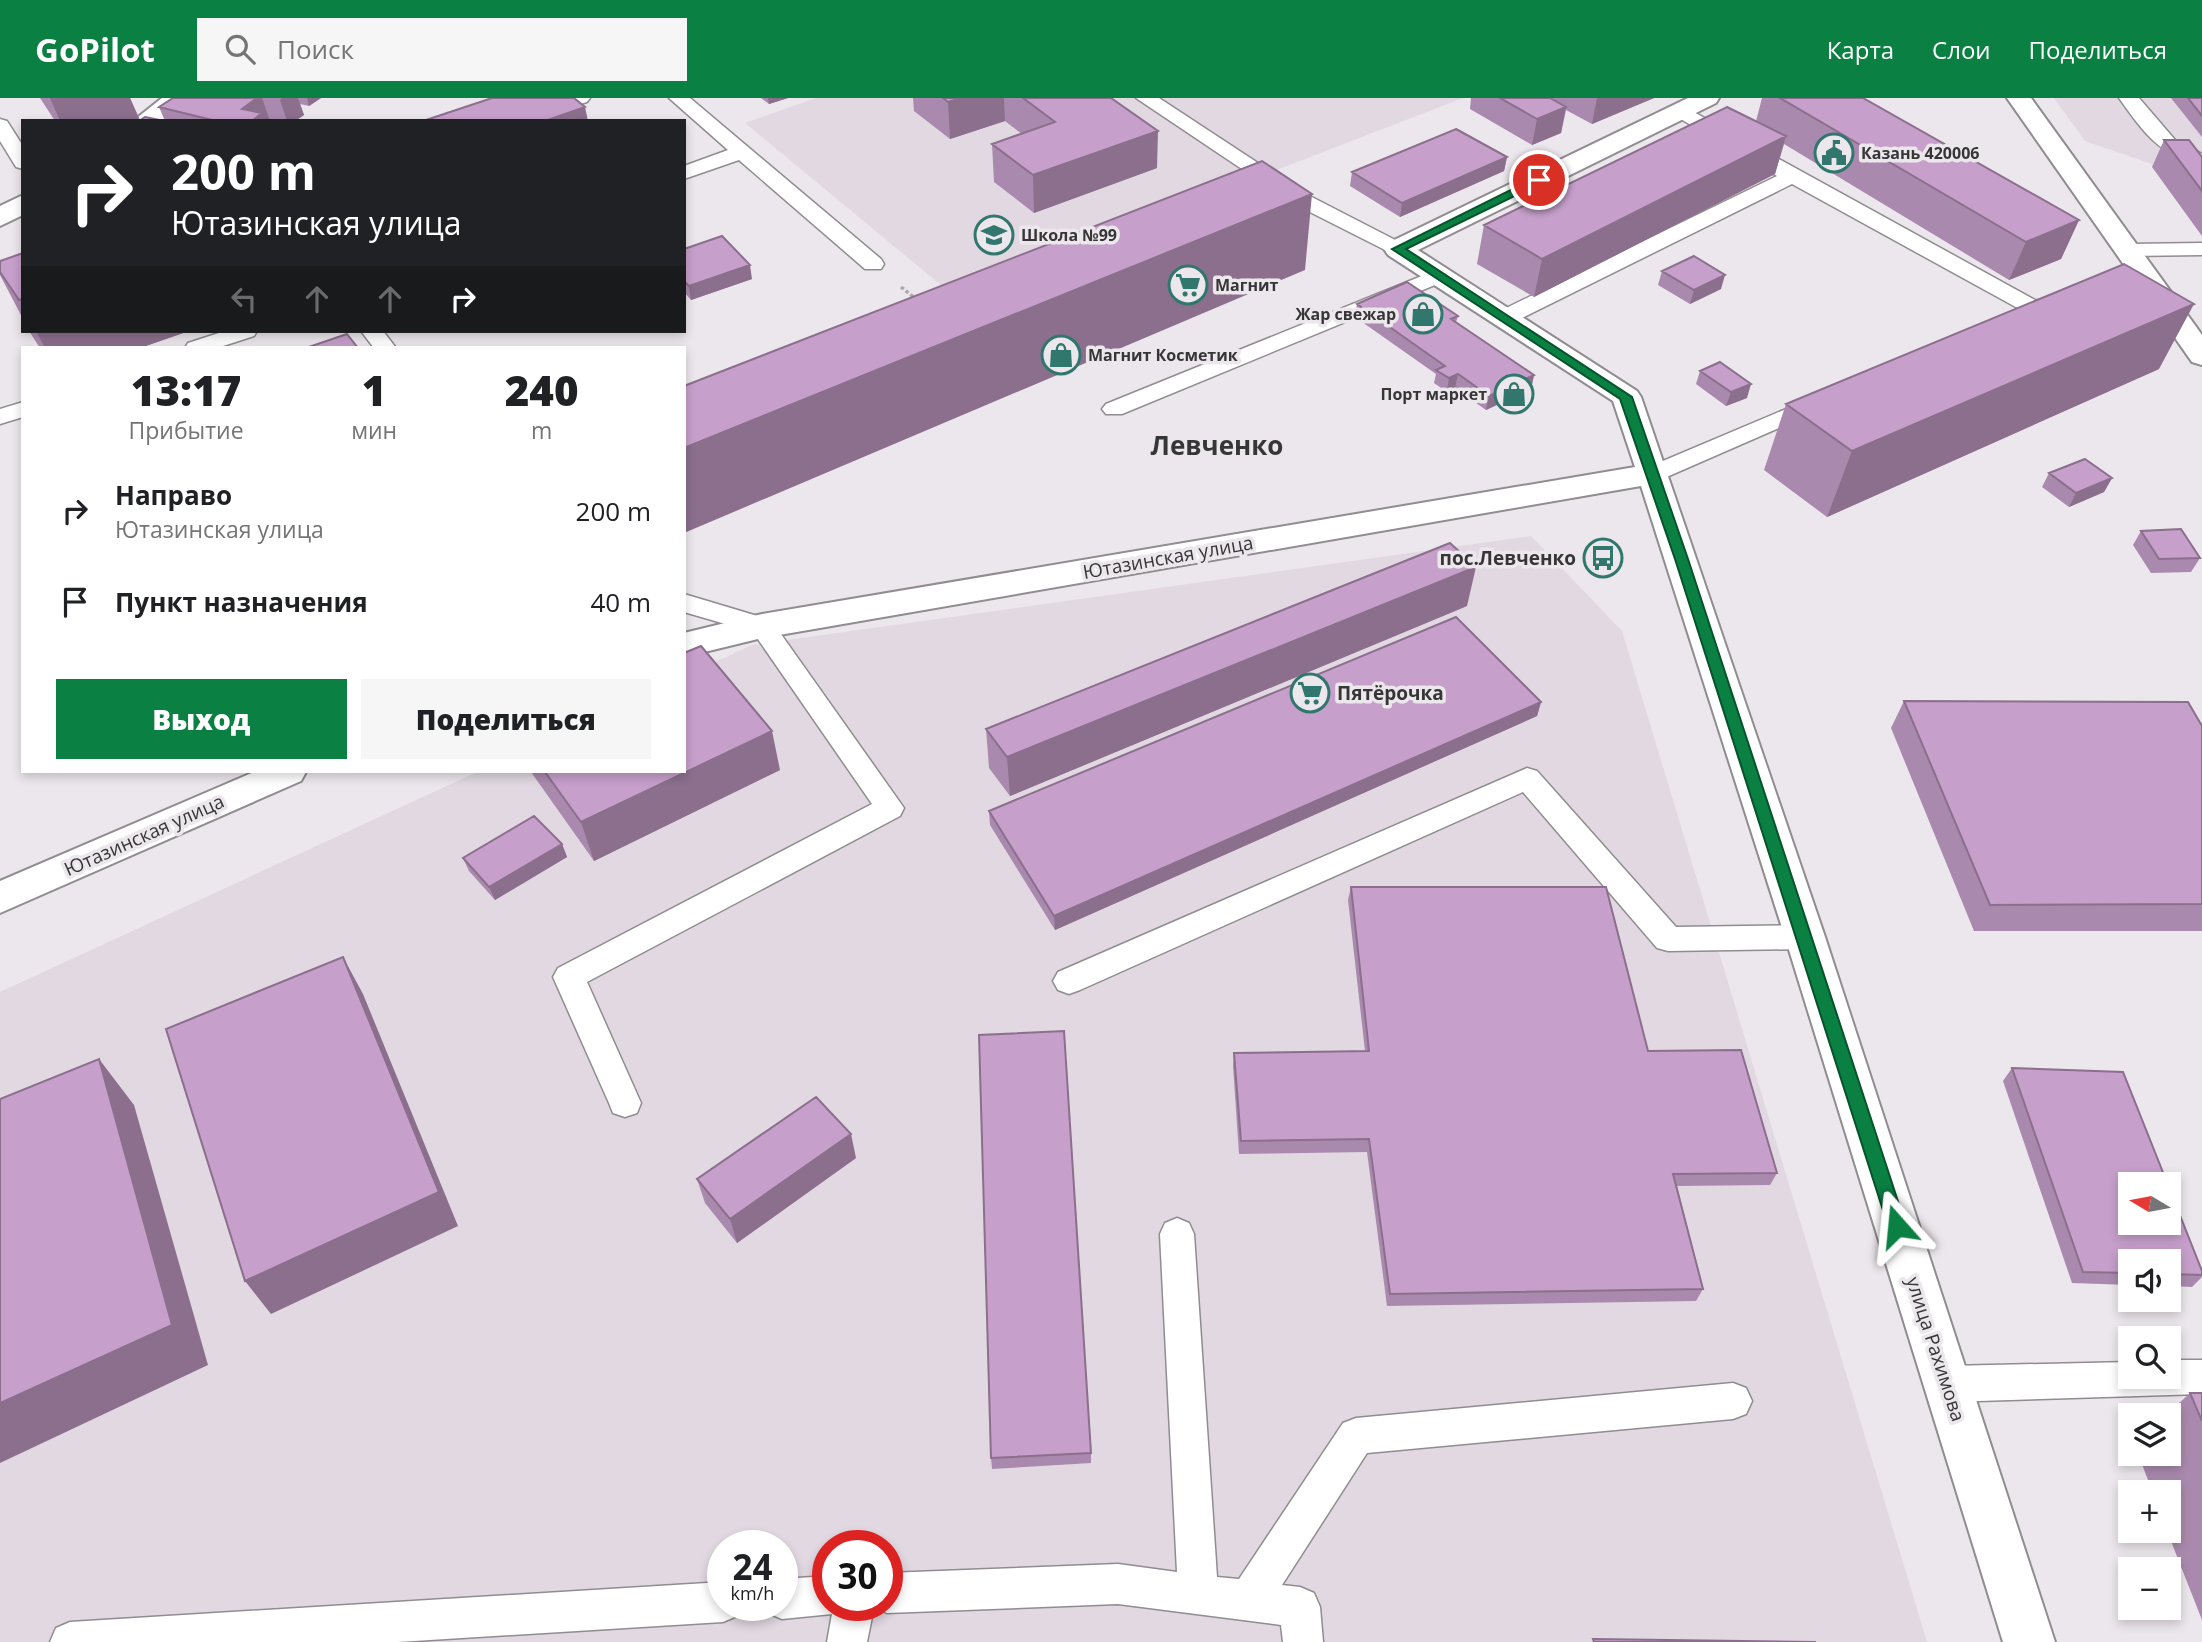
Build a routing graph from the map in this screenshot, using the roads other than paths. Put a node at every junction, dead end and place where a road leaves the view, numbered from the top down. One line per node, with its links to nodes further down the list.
1 (178, 98): 9 (street)
2 (580, 98): 10 (lane)
3 (677, 98): 12 (lane)
4 (1146, 98): 17 (lane)
5 (1706, 98): 8 (street)
6 (2019, 98): 23 (street)
7 (2129, 98): 14 (lane)
8 (1681, 111): 16 (lane); 21 (street)
9 (148, 119)
10 (512, 119)
11 (0, 125): 13 (lane)
12 (742, 152): 15 (lane); 24 (lane)
13 (21, 160)
14 (2202, 160)
15 (686, 172)
16 (1792, 176): 26 (lane); 30 (lane)
17 (1295, 196): 19 (lane); 21 (lane)
18 (21, 204): 20 (street)
19 (1257, 211)
20 (0, 218)
21 (1398, 249): 25 (street, улица Рахимова)
22 (2202, 249): 23 (lane)
23 (2129, 250): 29 (street)
24 (873, 264)
25 (1438, 275): 30 (street, улица Рахимова); 37 (lane)
26 (2031, 306): 27 (lane); 31 (lane)
27 (2086, 307)
28 (2141, 309): 29 (lane)
29 (2169, 309): 34 (street)
30 (1504, 318): 39 (street, улица Рахимова)
31 (2006, 318)
32 (240, 333): 33 (lane)
33 (202, 346)
34 (2202, 356)
35 (1843, 391): 39 (lane)
36 (21, 410): 38 (lane)
37 (1114, 410)
38 (0, 417)
39 (1653, 474): 41 (street, Ютазинская улица); 45 (street, улица Рахимова)
40 (686, 604): 41 (lane)
41 (762, 626): 42 (street, Ютазинская улица); 47 (lane)
42 (686, 645)
43 (286, 773): 44 (street, Ютазинская улица)
44 (0, 898)
45 (1805, 937): 46 (lane); 50 (street, улица Рахимова)
46 (1069, 981)
47 (625, 1103)
48 (1177, 1234): 53 (lane)
49 (2202, 1377): 50 (lane)
50 (1947, 1384): 60 (street, улица Рахимова)
51 (1733, 1402): 54 (lane)
52 (903, 1592): 53 (lane)
53 (1198, 1594): 54 (lane)
54 (1249, 1600): 59 (lane)
55 (707, 1603): 57 (lane)
56 (851, 1621): 58 (lane)
57 (81, 1642)
58 (846, 1642)
59 (1303, 1642)
60 (2029, 1642)

